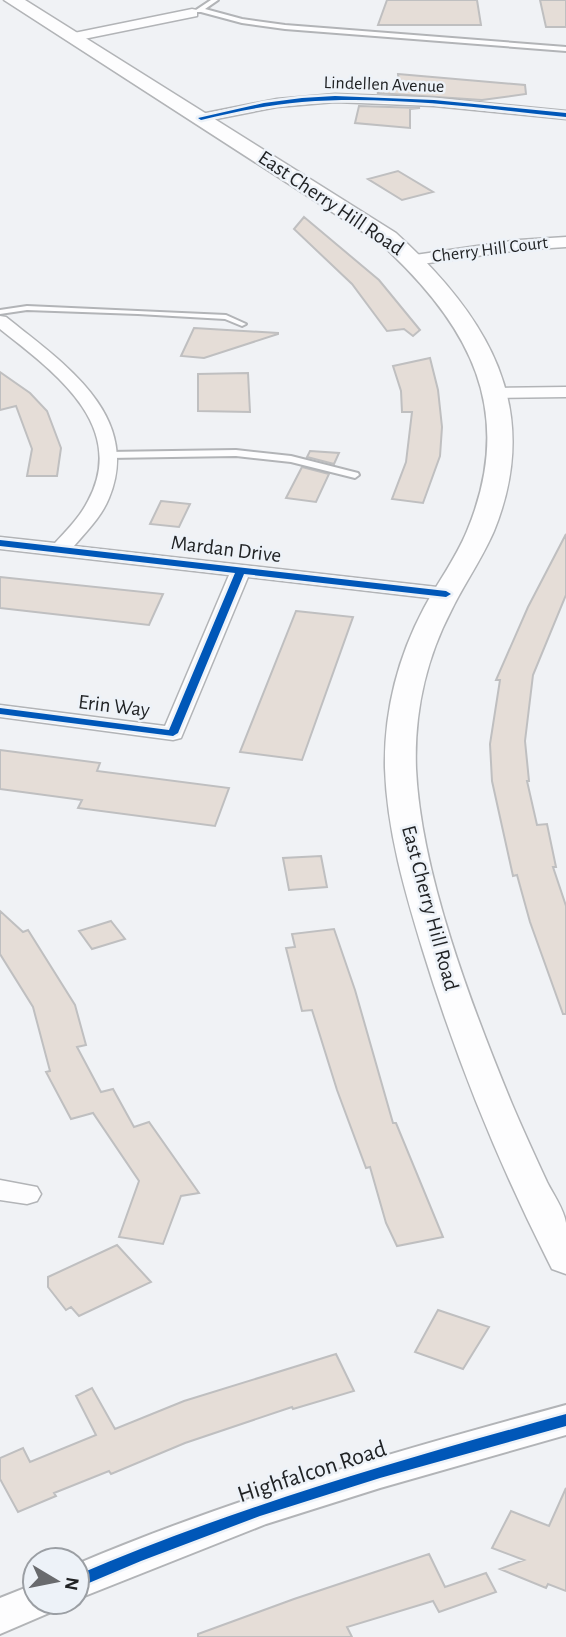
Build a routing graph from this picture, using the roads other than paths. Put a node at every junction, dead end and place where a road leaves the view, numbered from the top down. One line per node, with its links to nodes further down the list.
1 (13, 0): 4 (main road, East Cherry Hill Road)
2 (215, 0): 3 (lane)
3 (196, 11): 4 (street); 5 (lane)
4 (74, 37): 7 (main road, East Cherry Hill Road)
5 (566, 49)
6 (566, 114): 7 (street, Lindellen Avenue)
7 (201, 118): 9 (main road, East Cherry Hill Road)
8 (566, 242): 9 (street, Cherry Hill Court)
9 (415, 260): 14 (main road, East Cherry Hill Road)
10 (0, 312): 12 (lane)
11 (0, 321): 15 (street)
12 (242, 324)
13 (566, 392): 14 (street)
14 (496, 393): 20 (main road, East Cherry Hill Road)
15 (108, 455): 16 (lane); 18 (street)
16 (355, 475)
17 (0, 543): 18 (street, Mardan Drive)
18 (61, 549): 19 (street, Mardan Drive)
19 (241, 570): 20 (street, Mardan Drive); 21 (street, Erin Way)
20 (446, 594): 22 (main road, East Cherry Hill Road)
21 (0, 711)
22 (566, 1259)
23 (566, 1420): 24 (street, Highfalcon Road)
24 (91, 1576)
25 (21, 1607): 26 (street)
26 (0, 1617)

